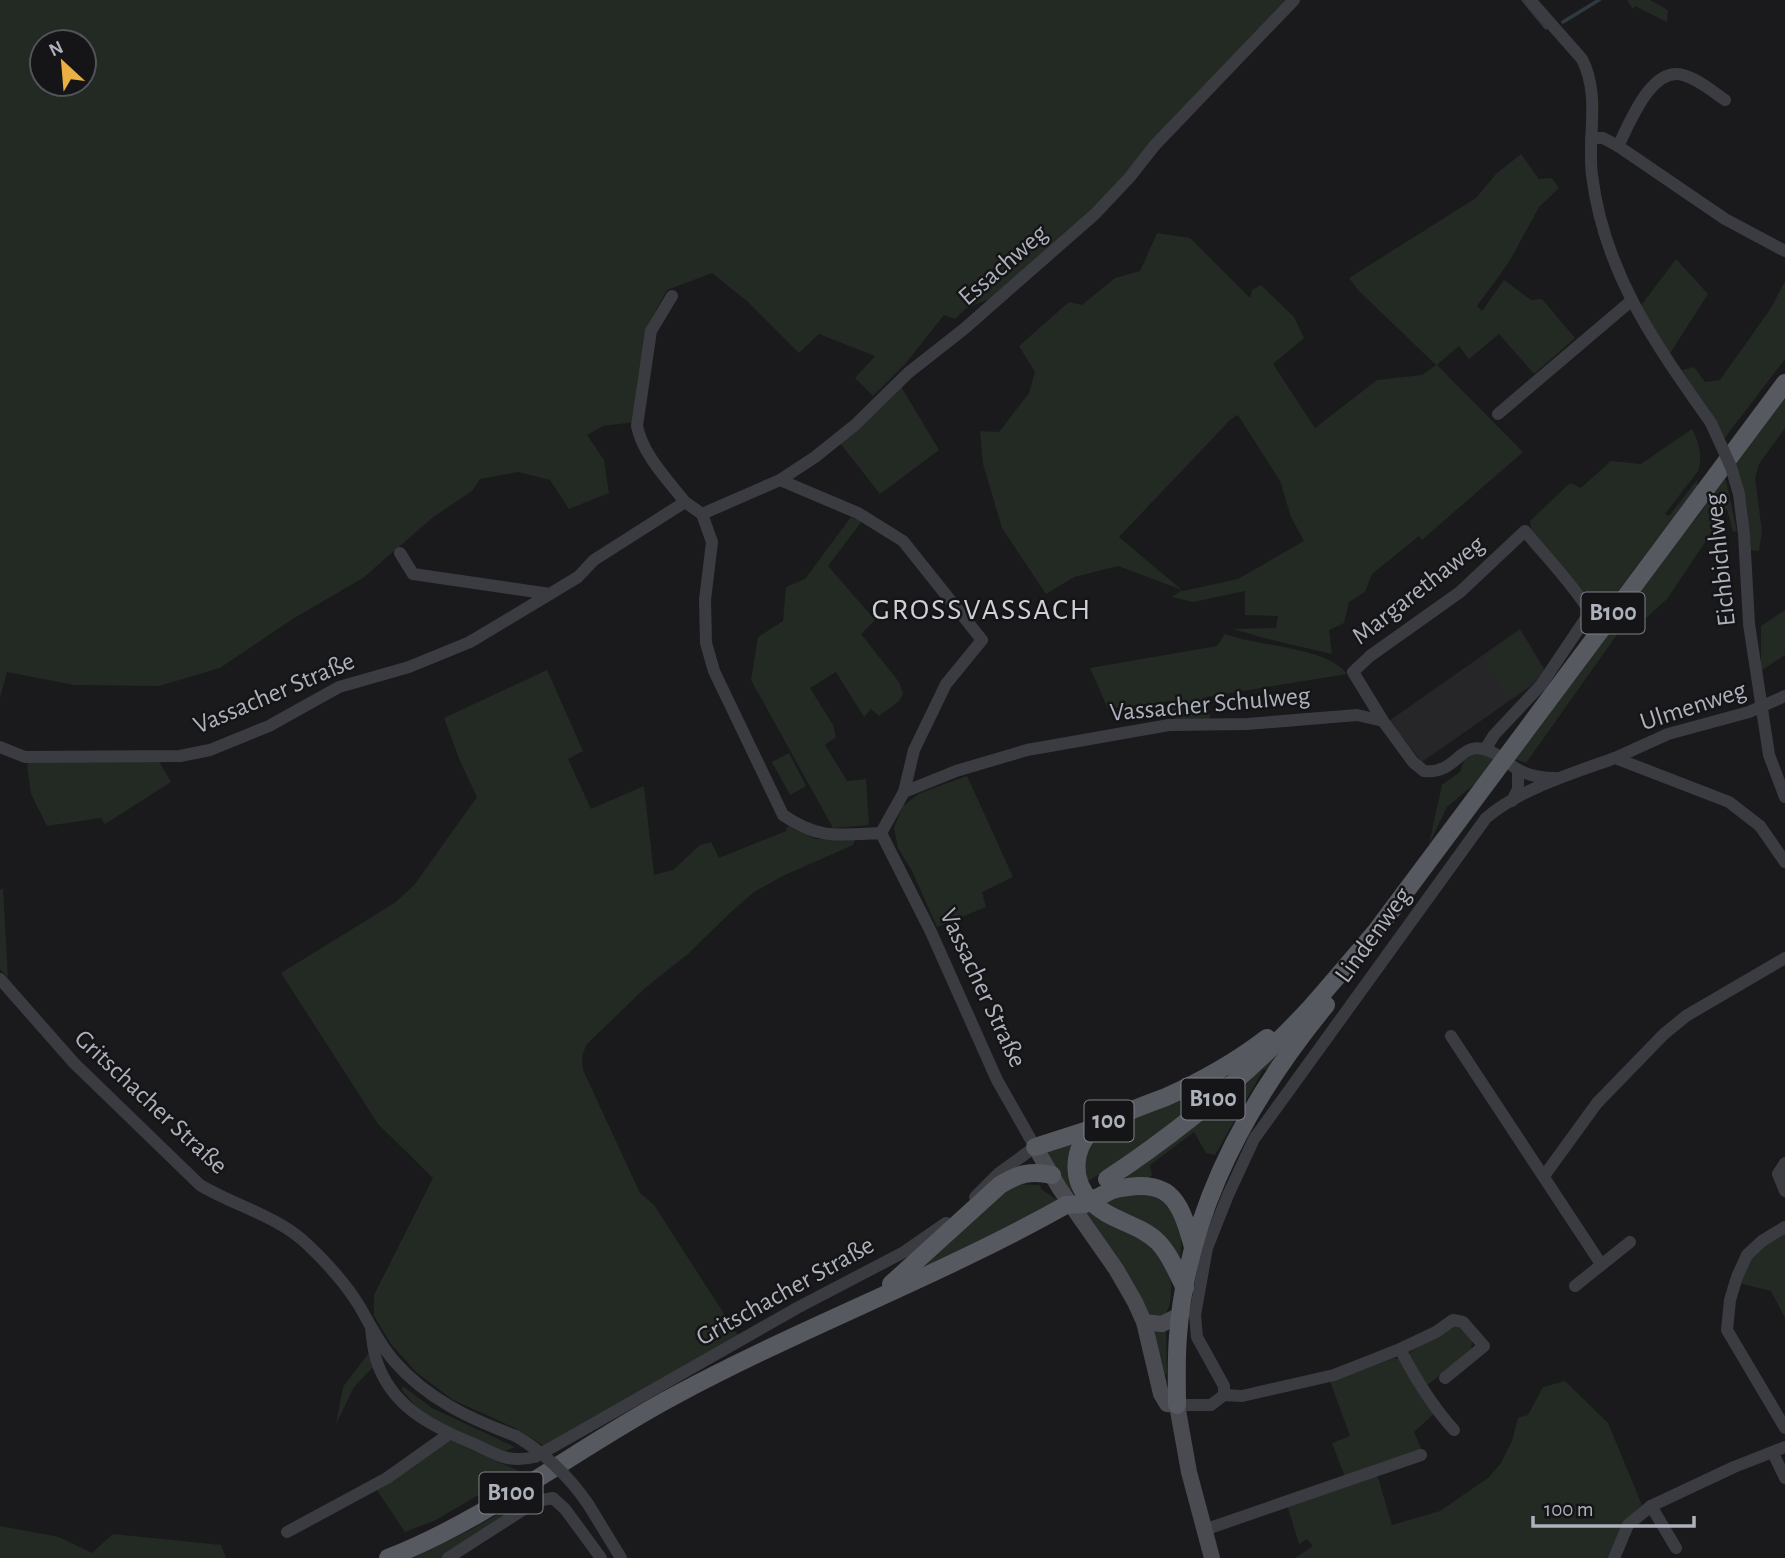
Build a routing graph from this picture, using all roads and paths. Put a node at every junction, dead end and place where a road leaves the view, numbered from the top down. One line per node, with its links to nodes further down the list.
1 (1294, 0): 11 (street, Essachweg)
2 (1530, 0): 4 (street, Eichbichlweg)
3 (1725, 100): 5 (street)
4 (1591, 138): 5 (street); 8 (street, Eichbichlweg)
5 (1618, 146): 6 (street)
6 (1785, 251)
7 (672, 296): 12 (street)
8 (1631, 301): 10 (street); 17 (street, Eichbichlweg, bridge)
9 (1785, 383): 29 (main road, B100)
10 (1499, 414)
11 (780, 480): 13 (street, Essachweg); 24 (street)
12 (685, 502): 13 (street); 15 (street, Vassacher Straße)
13 (702, 514): 27 (street)
14 (400, 553): 15 (street)
15 (550, 594): 19 (street, Vassacher Straße)
16 (1785, 696): 17 (street, Ulmenweg)
17 (1762, 707): 21 (street, Ulmenweg); 25 (street, Eichbichlweg)
18 (1383, 721): 20 (street); 20 (street, Margarethaweg); 24 (street, Vassacher Schulweg)
19 (0, 747)
20 (1486, 748): 22 (street)
21 (1615, 758): 23 (street, Lindenweg); 28 (street)
22 (1509, 763): 23 (street); 26 (street)
23 (1560, 778): 26 (street, Lindenweg)
24 (904, 792): 27 (street)
25 (1785, 797)
26 (1512, 801): 53 (street, Lindenweg)
27 (881, 833): 35 (street, Vassacher Straße)
28 (1785, 862)
29 (1377, 930): 32 (main road, B100); 43 (main road)
30 (1785, 958): 38 (street)
31 (0, 979): 50 (street, Gritschacher Straße)
32 (1310, 1008): 34 (main road, 100); 39 (main road, B100)
33 (1451, 1036): 38 (street)
34 (1094, 1128): 35 (main road, 100); 46 (main road, 100)
35 (1035, 1147): 37 (main road, Vassacher Straße); 57 (street, Gritschacher Straße)
36 (1785, 1163): 40 (street)
37 (1052, 1175): 47 (main road); 49 (main road, Vassacher Straße)
38 (1544, 1176): 44 (street)
39 (1109, 1184): 43 (main road); 47 (main road, B100, bridge)
40 (1785, 1191)
41 (1785, 1227): 55 (street)
42 (1630, 1241): 44 (street)
43 (1193, 1248): 46 (main road)
44 (1601, 1264): 45 (street)
45 (1575, 1286)
46 (1185, 1288): 48 (main road)
47 (873, 1299): 65 (main road, B100)
48 (1180, 1315): 49 (main road); 54 (main road)
49 (1144, 1322): 54 (main road, Vassacher Straße)
50 (371, 1327): 57 (street, Gritschacher Straße); 68 (street, Gritschacher Straße, bridge)
51 (1400, 1349): 52 (street); 53 (street); 56 (street)
52 (1444, 1378)
53 (1224, 1395): 54 (street)
54 (1177, 1405): 62 (main road, Vassacher Straße)
55 (1785, 1428)
56 (1454, 1430)
57 (449, 1434): 63 (street)
58 (1779, 1450): 60 (street); 61 (street)
59 (1421, 1455): 62 (street)
60 (1785, 1478)
61 (1651, 1506): 64 (street); 70 (street)
62 (1204, 1530): 69 (main road, Vassacher Straße)
63 (287, 1532)
64 (1676, 1548)
65 (388, 1558)
66 (448, 1558): 67 (street)
67 (601, 1558)
68 (621, 1558)
69 (1212, 1558)
70 (1614, 1558)

